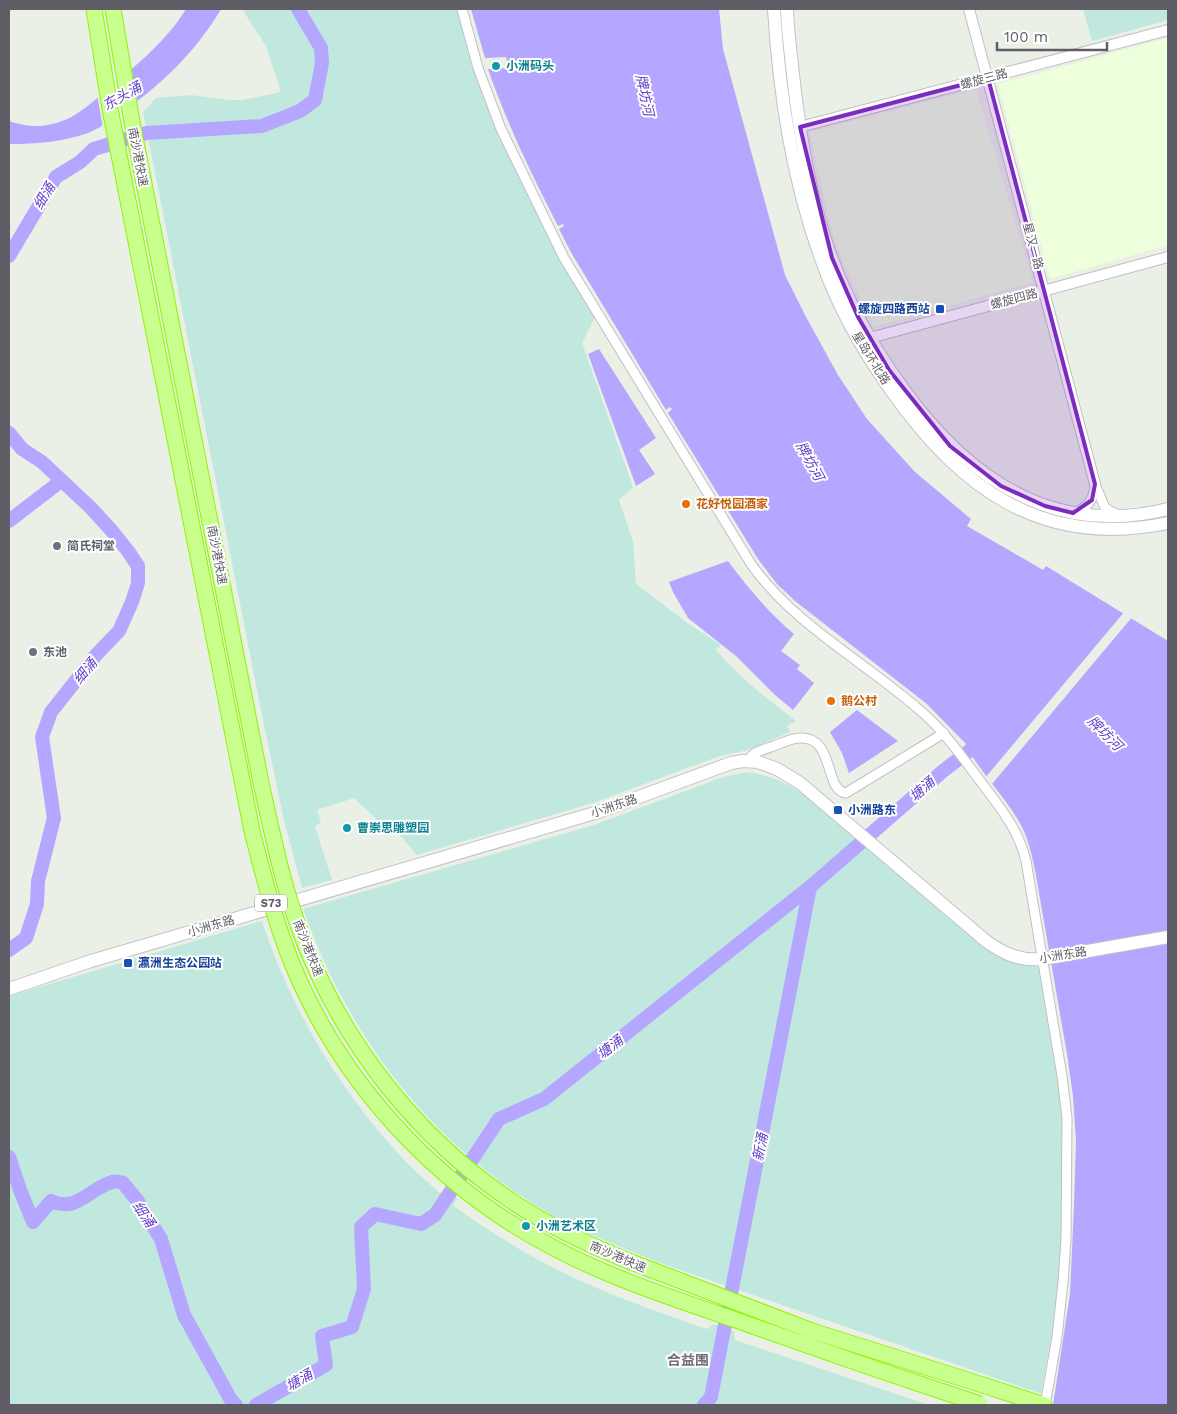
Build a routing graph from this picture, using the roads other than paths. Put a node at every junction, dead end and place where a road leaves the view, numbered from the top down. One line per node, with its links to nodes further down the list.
1 (94, 9): 23 (highway, 南沙港快速 / S73, bridge)
2 (113, 9): 24 (highway, 南沙港快速 / S73, bridge)
3 (462, 9): 18 (street)
4 (774, 9): 12 (main road, 星岛环北路)
5 (788, 9): 9 (main road, 星岛环北路)
6 (969, 9): 8 (street, 星汉一路)
7 (1168, 30): 8 (street, 螺旋三路)
8 (988, 78): 9 (street, 螺旋三路); 11 (street, 星汉一路)
9 (800, 127): 12 (main road, 星岛环北路)
10 (1168, 257): 11 (street, 螺旋四路)
11 (1044, 291): 12 (street, 螺旋四路); 13 (street, 星汉一路)
12 (865, 340): 15 (main road, 星岛环北路); 17 (main road, 星岛环北路)
13 (1095, 484): 15 (street); 16 (street, 星汉一路)
14 (1168, 509): 16 (main road, 星岛环北路)
15 (1073, 513): 16 (main road, 星岛环北路)
16 (1122, 517)
17 (1168, 523)
18 (944, 733): 19 (street); 21 (street)
19 (748, 761): 21 (main road, 小洲东路); 22 (main road, 小洲东路)
20 (1168, 936): 21 (main road, 小洲东路)
21 (1046, 958): 24 (street)
22 (11, 988)
23 (984, 1405)
24 (1044, 1405)

